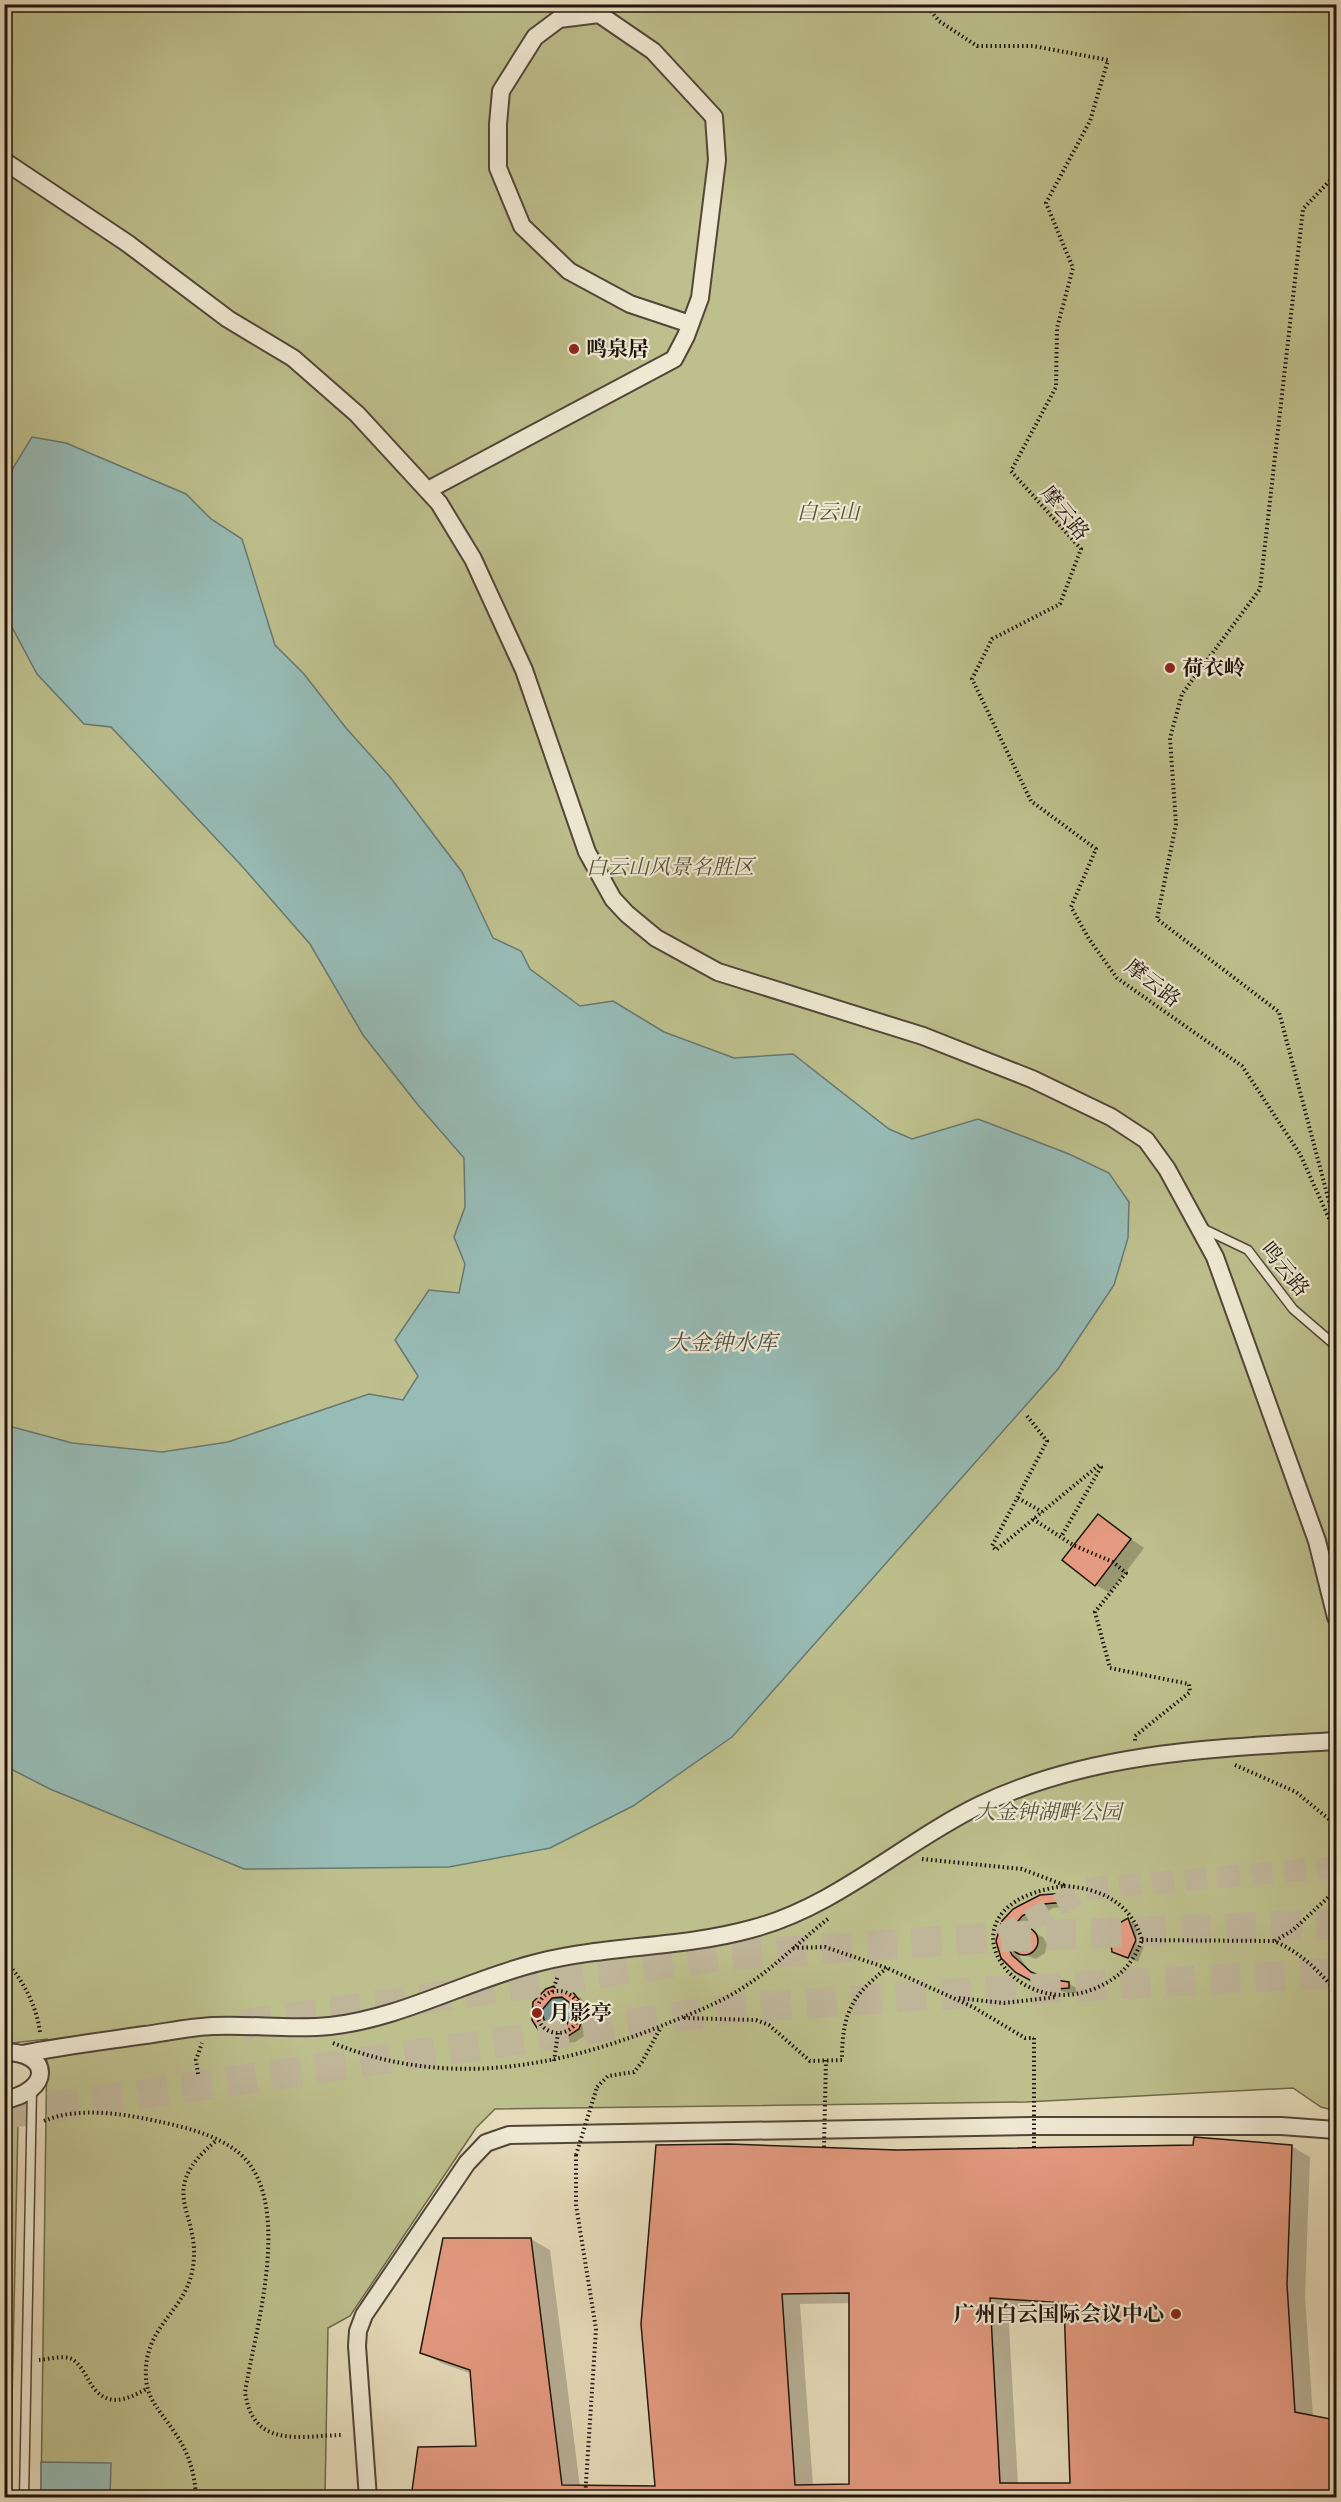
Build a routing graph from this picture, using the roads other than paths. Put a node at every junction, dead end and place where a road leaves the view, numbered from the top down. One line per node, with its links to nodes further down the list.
1 (4, 161): 3 (street)
2 (690, 324): 2 (street); 3 (street)
3 (428, 490): 4 (street)
4 (1198, 1227): 5 (lane, 鸣云路); 6 (street)
5 (1336, 1346)
6 (1336, 1617)
7 (1336, 1741): 9 (street)
8 (4, 2052): 9 (street)
9 (22, 2054): 10 (street)
10 (32, 2089): 11 (street); 14 (lane)
11 (4, 2100)
12 (1336, 2130): 13 (street)
13 (367, 2496)
14 (24, 2498)

